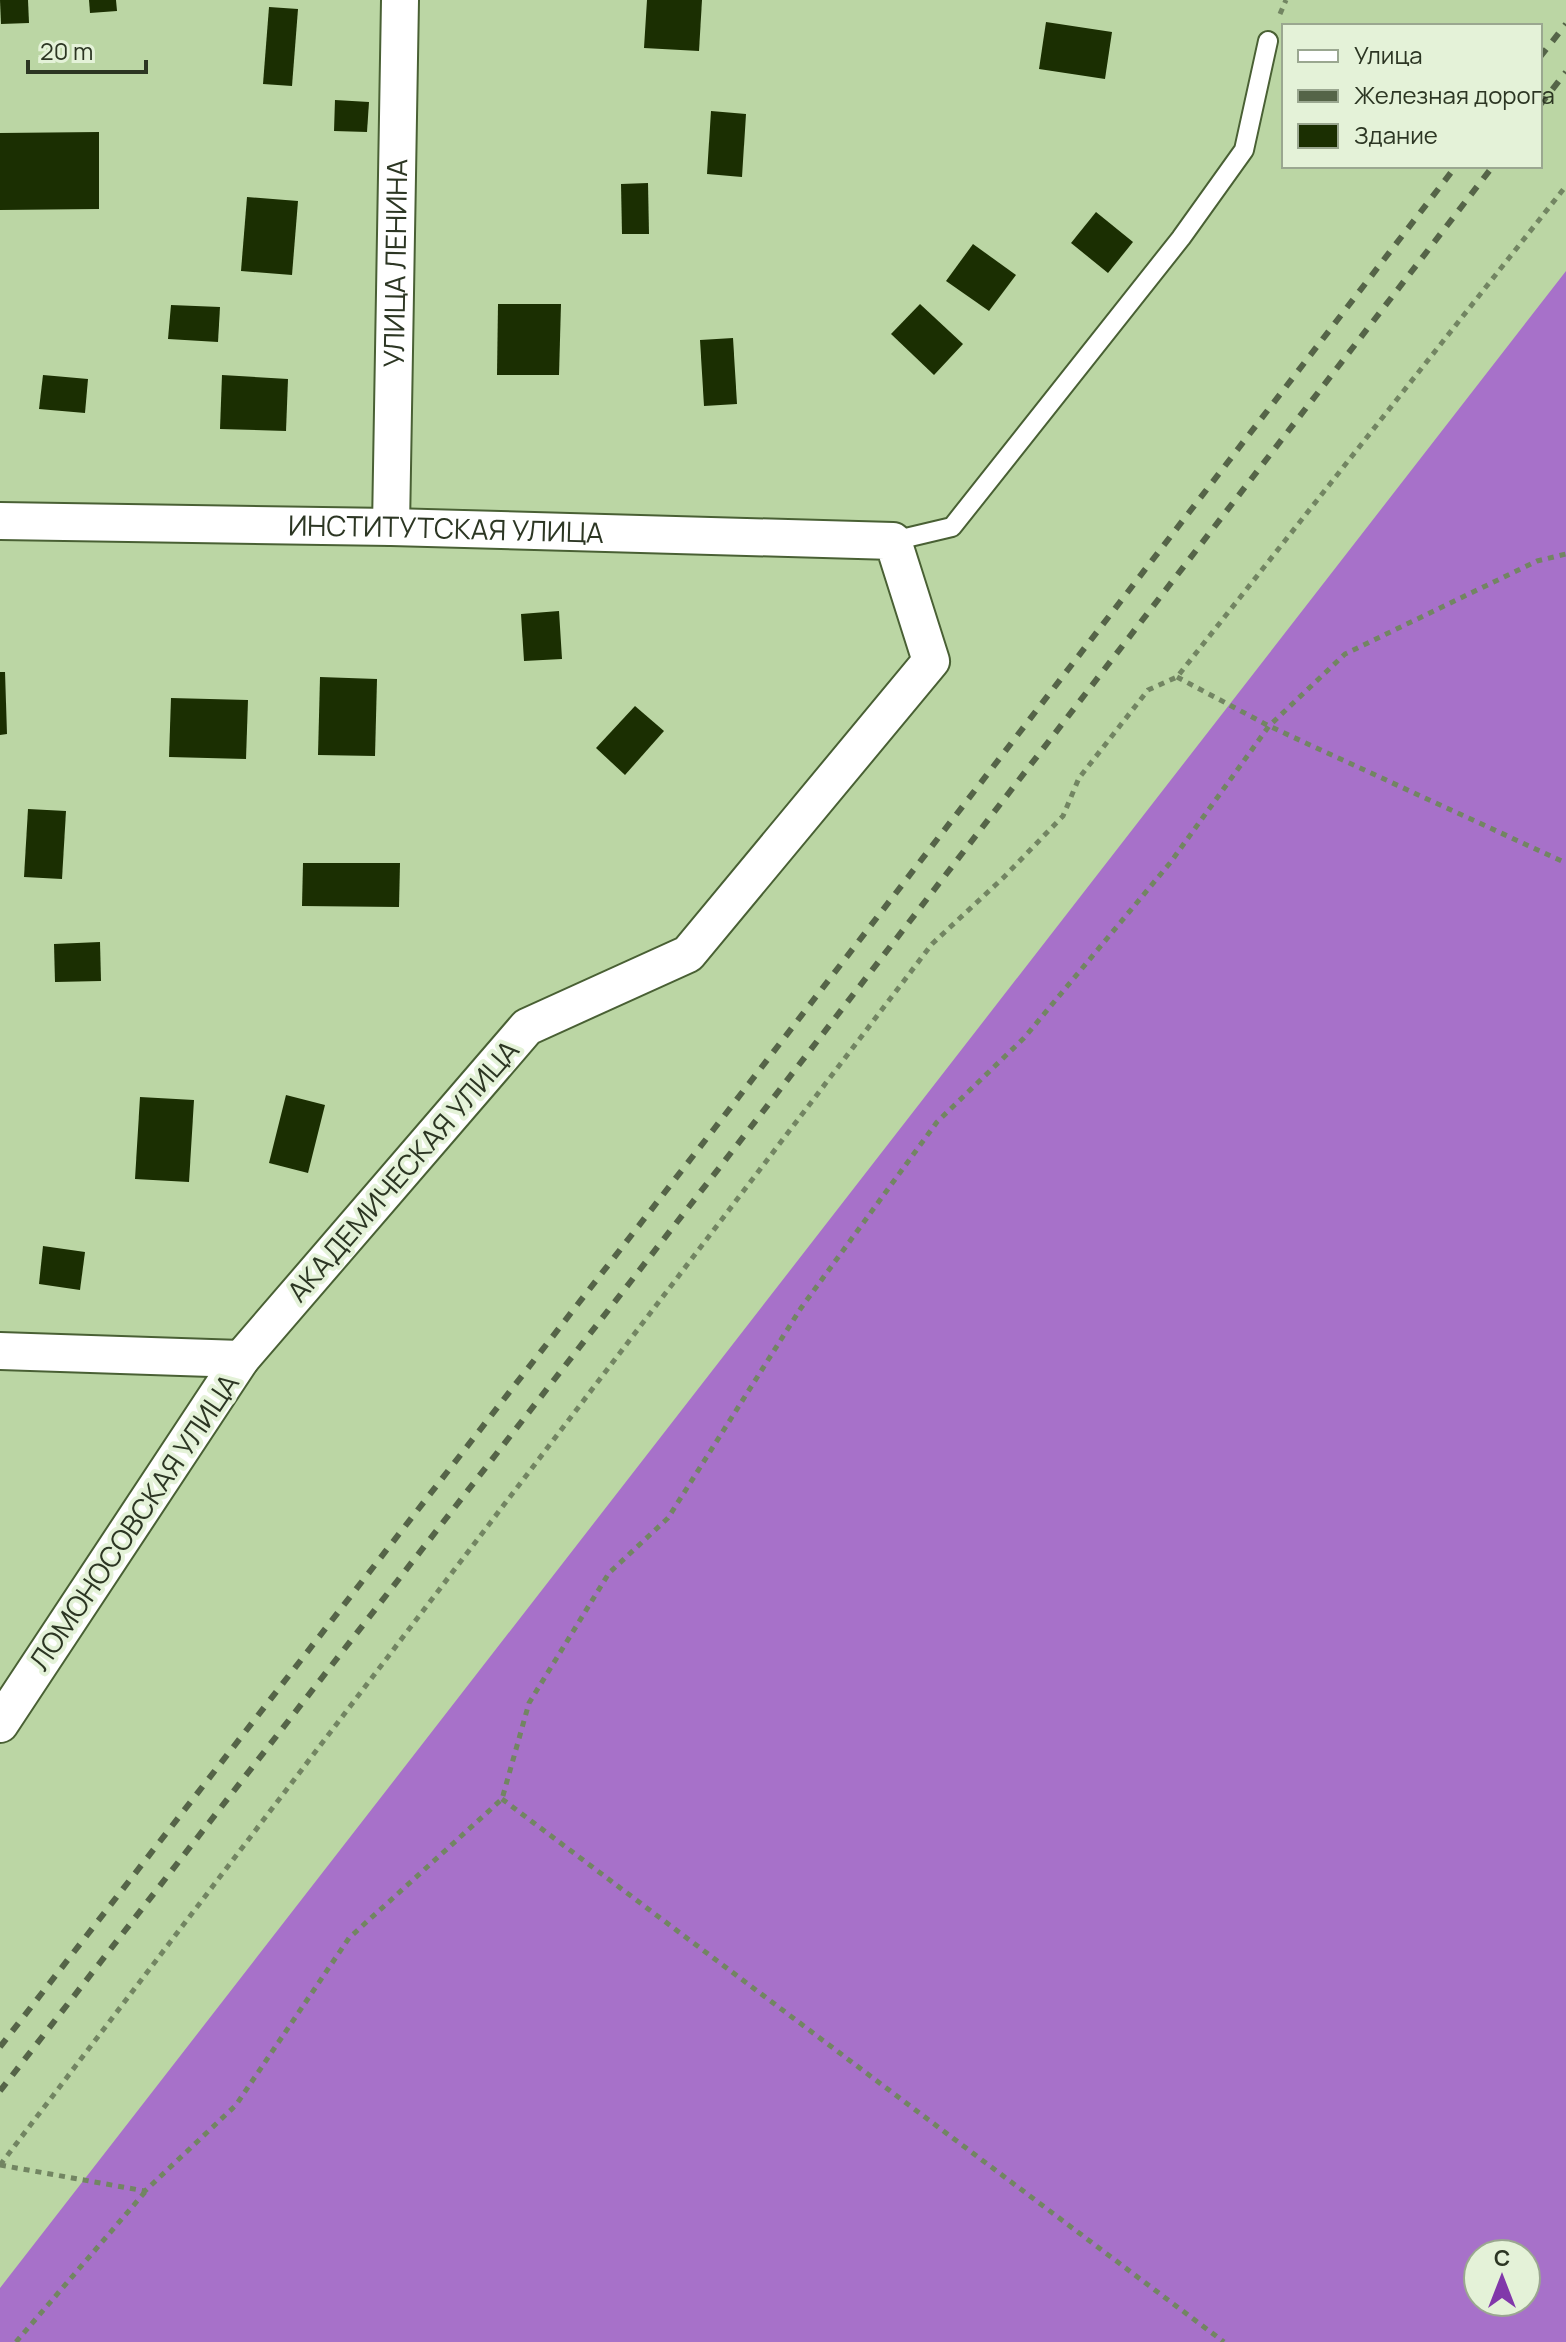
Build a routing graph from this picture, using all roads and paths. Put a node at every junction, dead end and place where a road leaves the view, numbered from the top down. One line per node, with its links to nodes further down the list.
1 (400, 0): 5 (street, УЛИЦА ЛЕНИНА)
2 (1268, 41): 6 (lane)
3 (1566, 186): 8 (path)
4 (0, 521): 5 (street, ИНСТИТУТСКАЯ УЛИЦА)
5 (391, 527): 6 (street, ИНСТИТУТСКАЯ УЛИЦА)
6 (893, 541): 12 (street, АКАДЕМИЧЕСКАЯ УЛИЦА)
7 (1566, 554): 9 (path)
8 (1177, 677): 9 (path); 15 (path)
9 (1269, 726): 10 (path); 14 (path)
10 (1566, 863)
11 (0, 1351): 12 (street)
12 (241, 1359): 13 (street, ЛОМОНОСОВСКАЯ УЛИЦА)
13 (0, 1724)
14 (502, 1799): 16 (path); 18 (path)
15 (0, 2165): 16 (path)
16 (145, 2191): 17 (path)
17 (16, 2342)
18 (1224, 2342)

